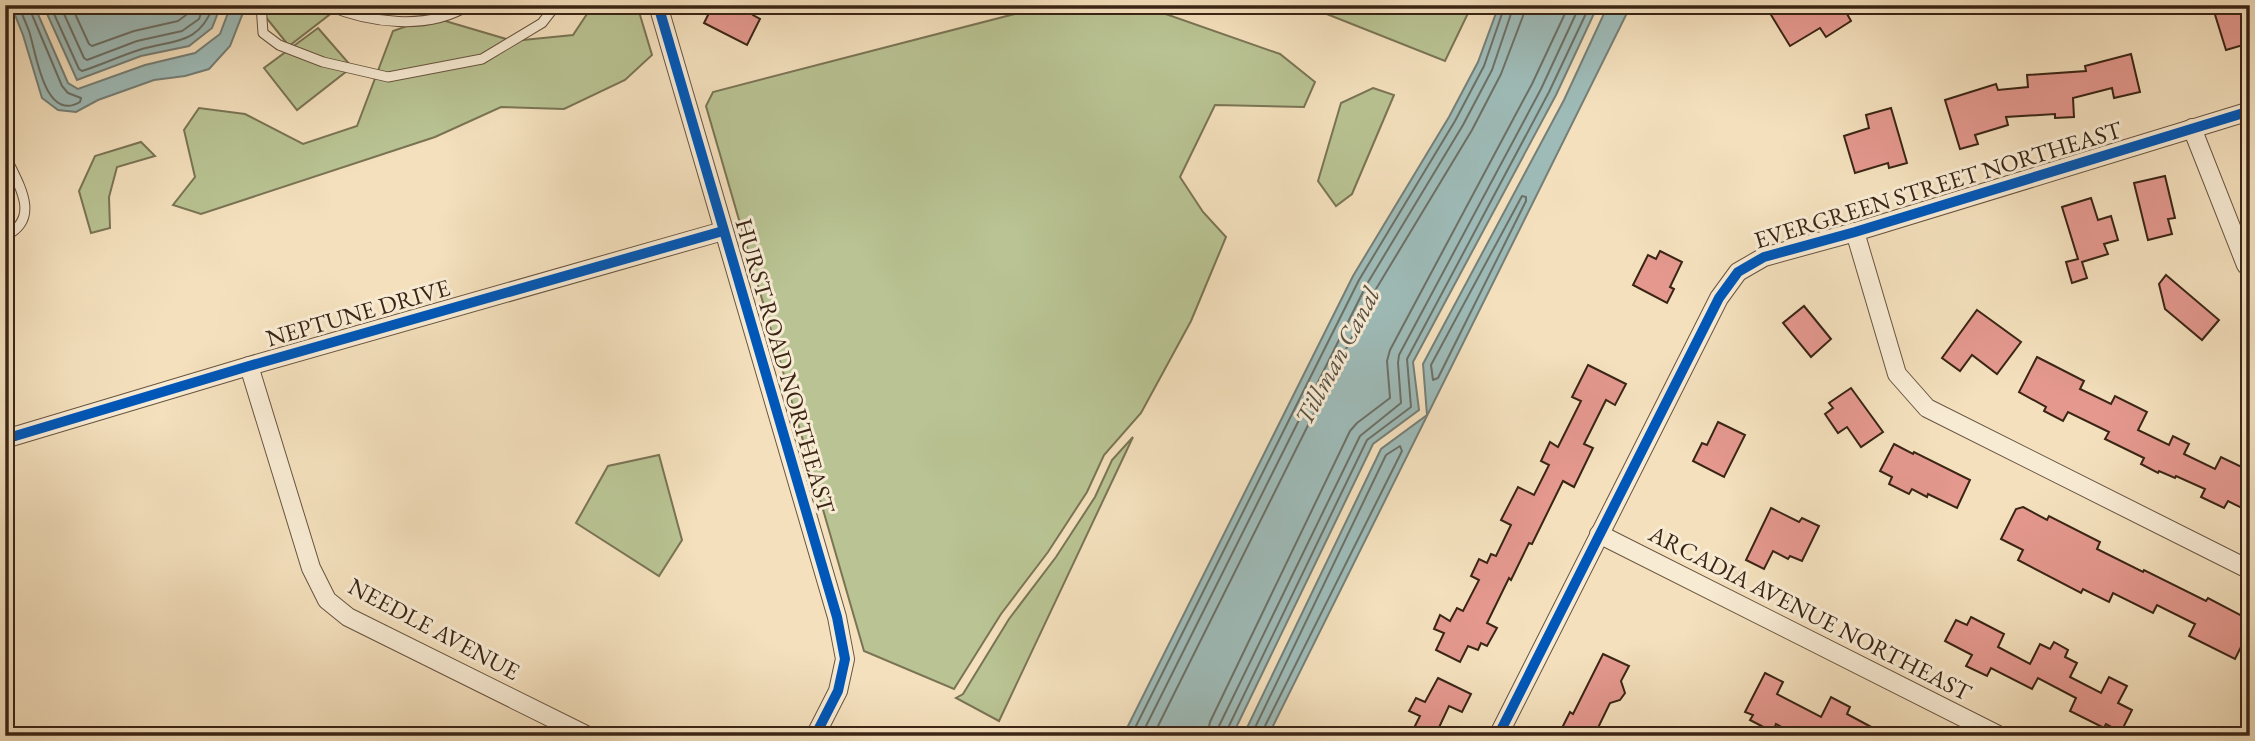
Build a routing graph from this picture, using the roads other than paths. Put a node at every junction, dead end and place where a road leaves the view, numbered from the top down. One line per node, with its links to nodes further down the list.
1 (261, 5): 4 (lane)
2 (327, 5): 3 (lane)
3 (469, 5)
4 (556, 5)
5 (658, 5): 9 (street, HURST ROAD NORTHEAST)
6 (2250, 111): 7 (street, EVERGREEN STREET NORTHEAST)
7 (2192, 128): 10 (street, EVERGREEN STREET NORTHEAST); 12 (street)
8 (5, 155): 11 (lane)
9 (723, 231): 13 (street, NEPTUNE DRIVE); 18 (street, HURST ROAD NORTHEAST)
10 (1855, 232): 15 (street, EVERGREEN STREET NORTHEAST); 16 (street)
11 (5, 236)
12 (2246, 265)
13 (249, 366): 14 (street, NEPTUNE DRIVE); 17 (street, NEEDLE AVENUE)
14 (5, 439)
15 (1599, 534): 19 (street, EVERGREEN STREET NORTHEAST); 20 (street, ARCADIA AVENUE NORTHEAST)
16 (2250, 570)
17 (588, 736)
18 (815, 736)
19 (1497, 736)
20 (2000, 736)

